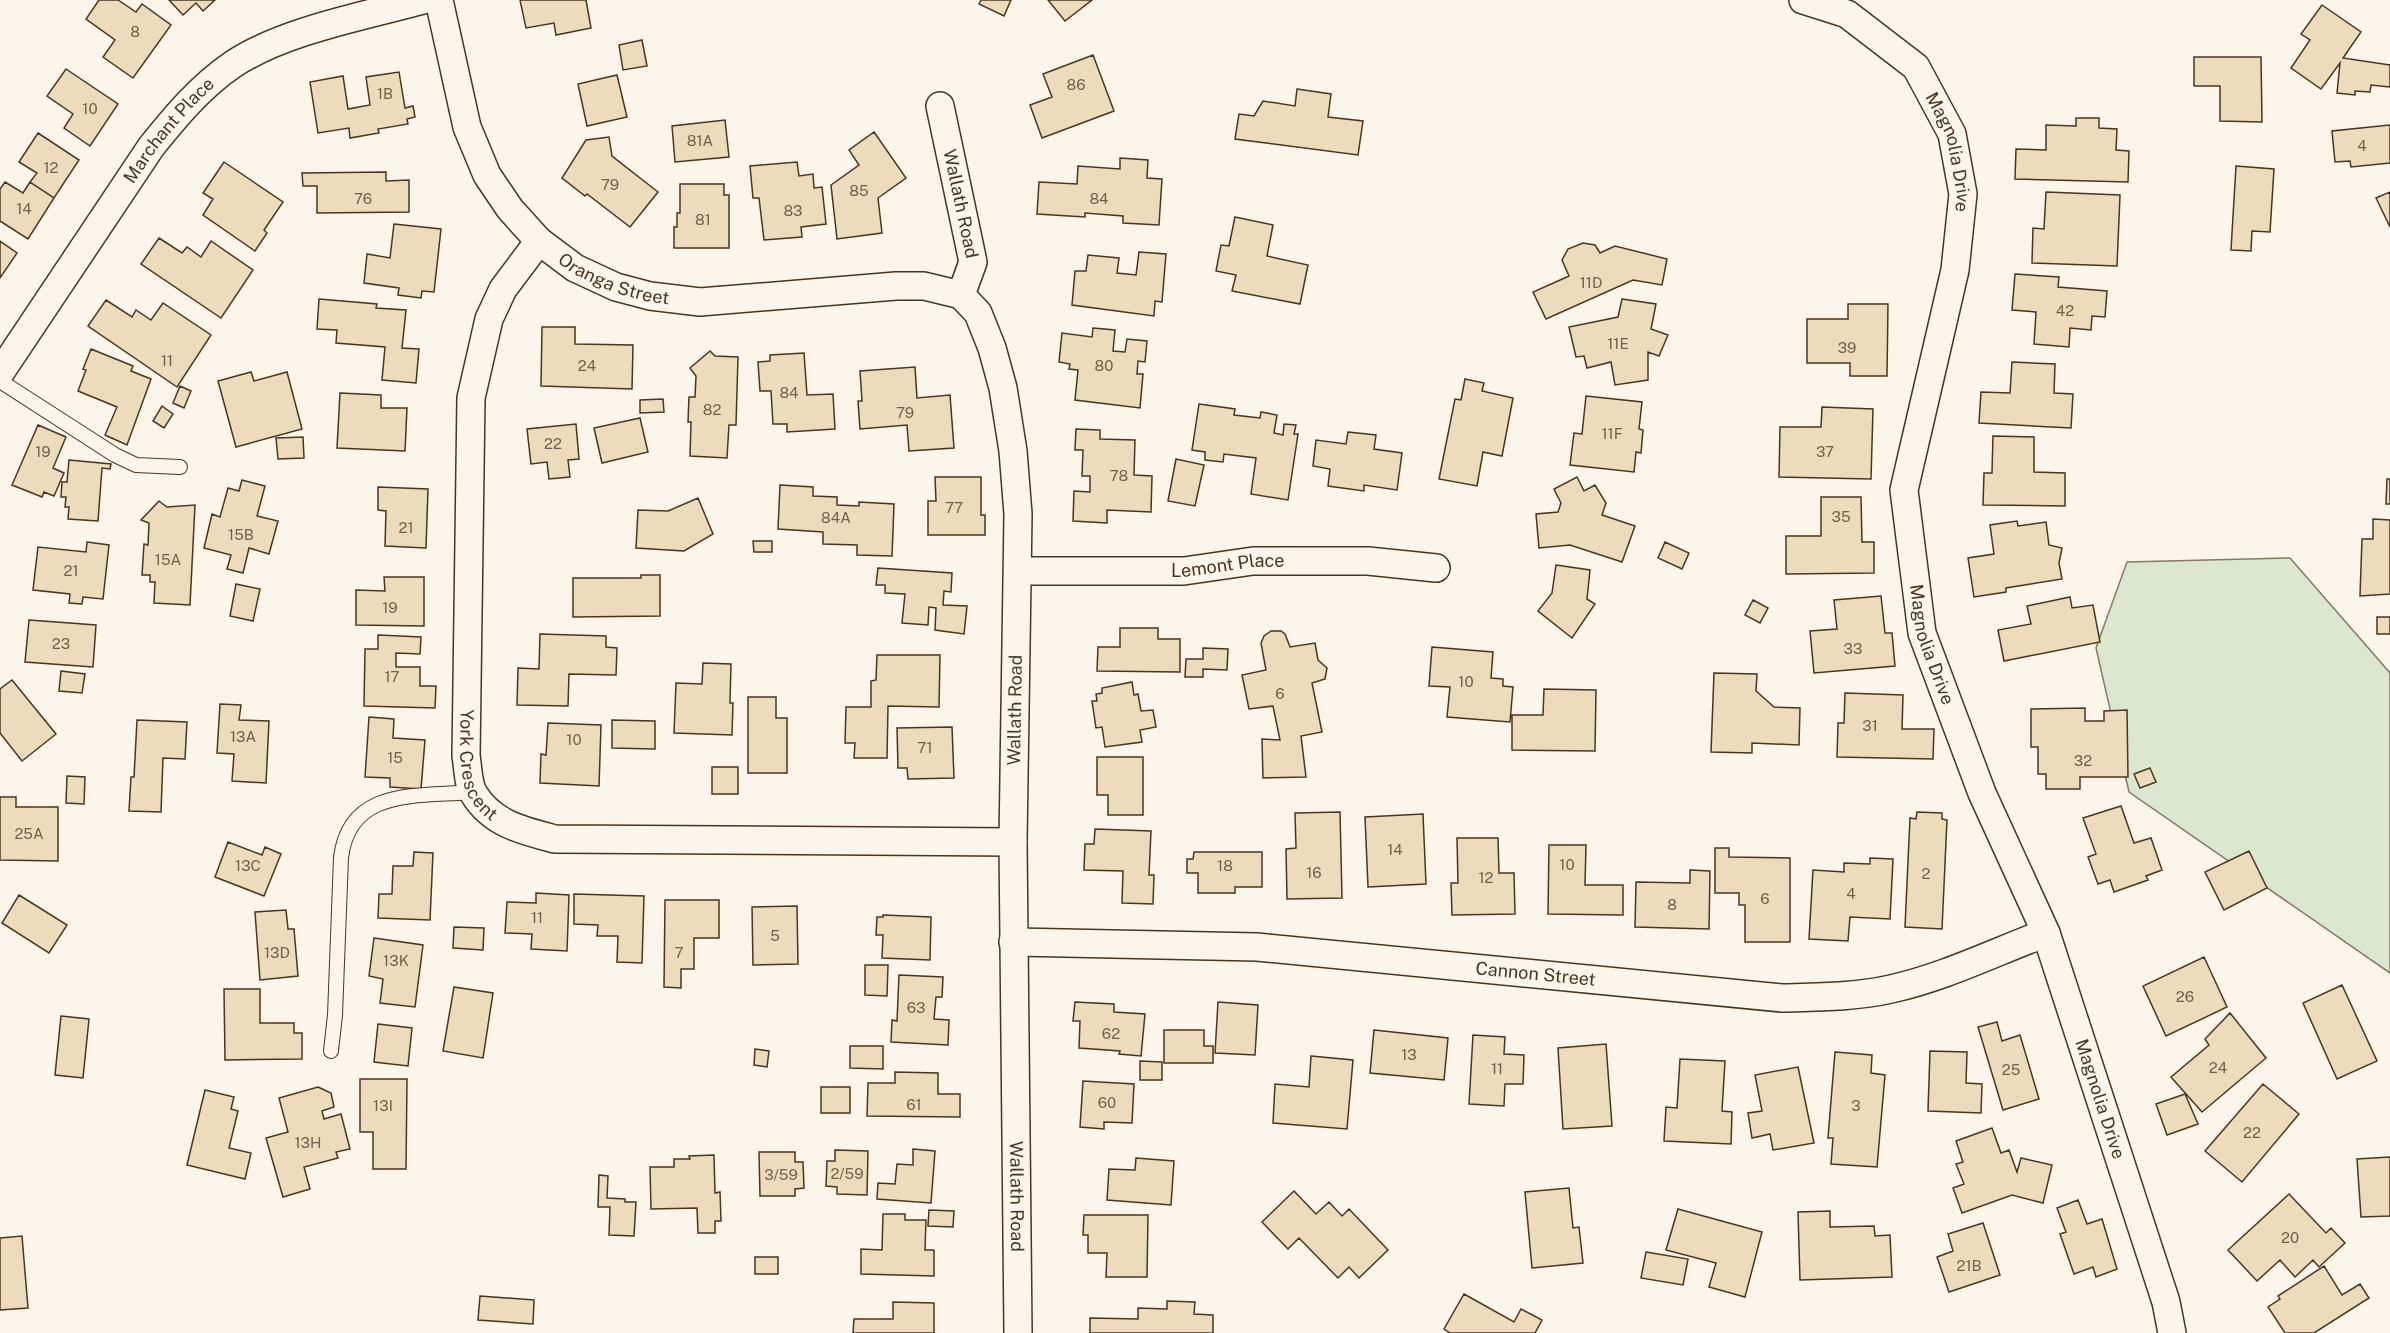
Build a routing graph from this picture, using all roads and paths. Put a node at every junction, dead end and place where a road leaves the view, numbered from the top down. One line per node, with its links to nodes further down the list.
1 (423, 0): 7 (street, Marchant Place)
2 (439, 0): 5 (street, Oranga Street)
3 (1803, 0): 14 (street, Magnolia Drive)
4 (940, 106): 6 (street, Wallath Road)
5 (538, 241): 6 (street, Oranga Street); 12 (street, York Crescent)
6 (961, 295): 11 (street, Wallath Road)
7 (0, 373)
8 (0, 381): 9 (lane)
9 (180, 467)
10 (1436, 568): 11 (street, Lemont Place)
11 (1018, 571): 13 (street, Wallath Road)
12 (472, 792): 13 (street, York Crescent); 16 (lane)
13 (1013, 842): 15 (street, Wallath Road)
14 (2046, 933): 15 (street, Cannon Street); 18 (street, Magnolia Drive)
15 (1013, 942): 17 (street, Wallath Road)
16 (331, 1051)
17 (1018, 1333)
18 (2172, 1333)

